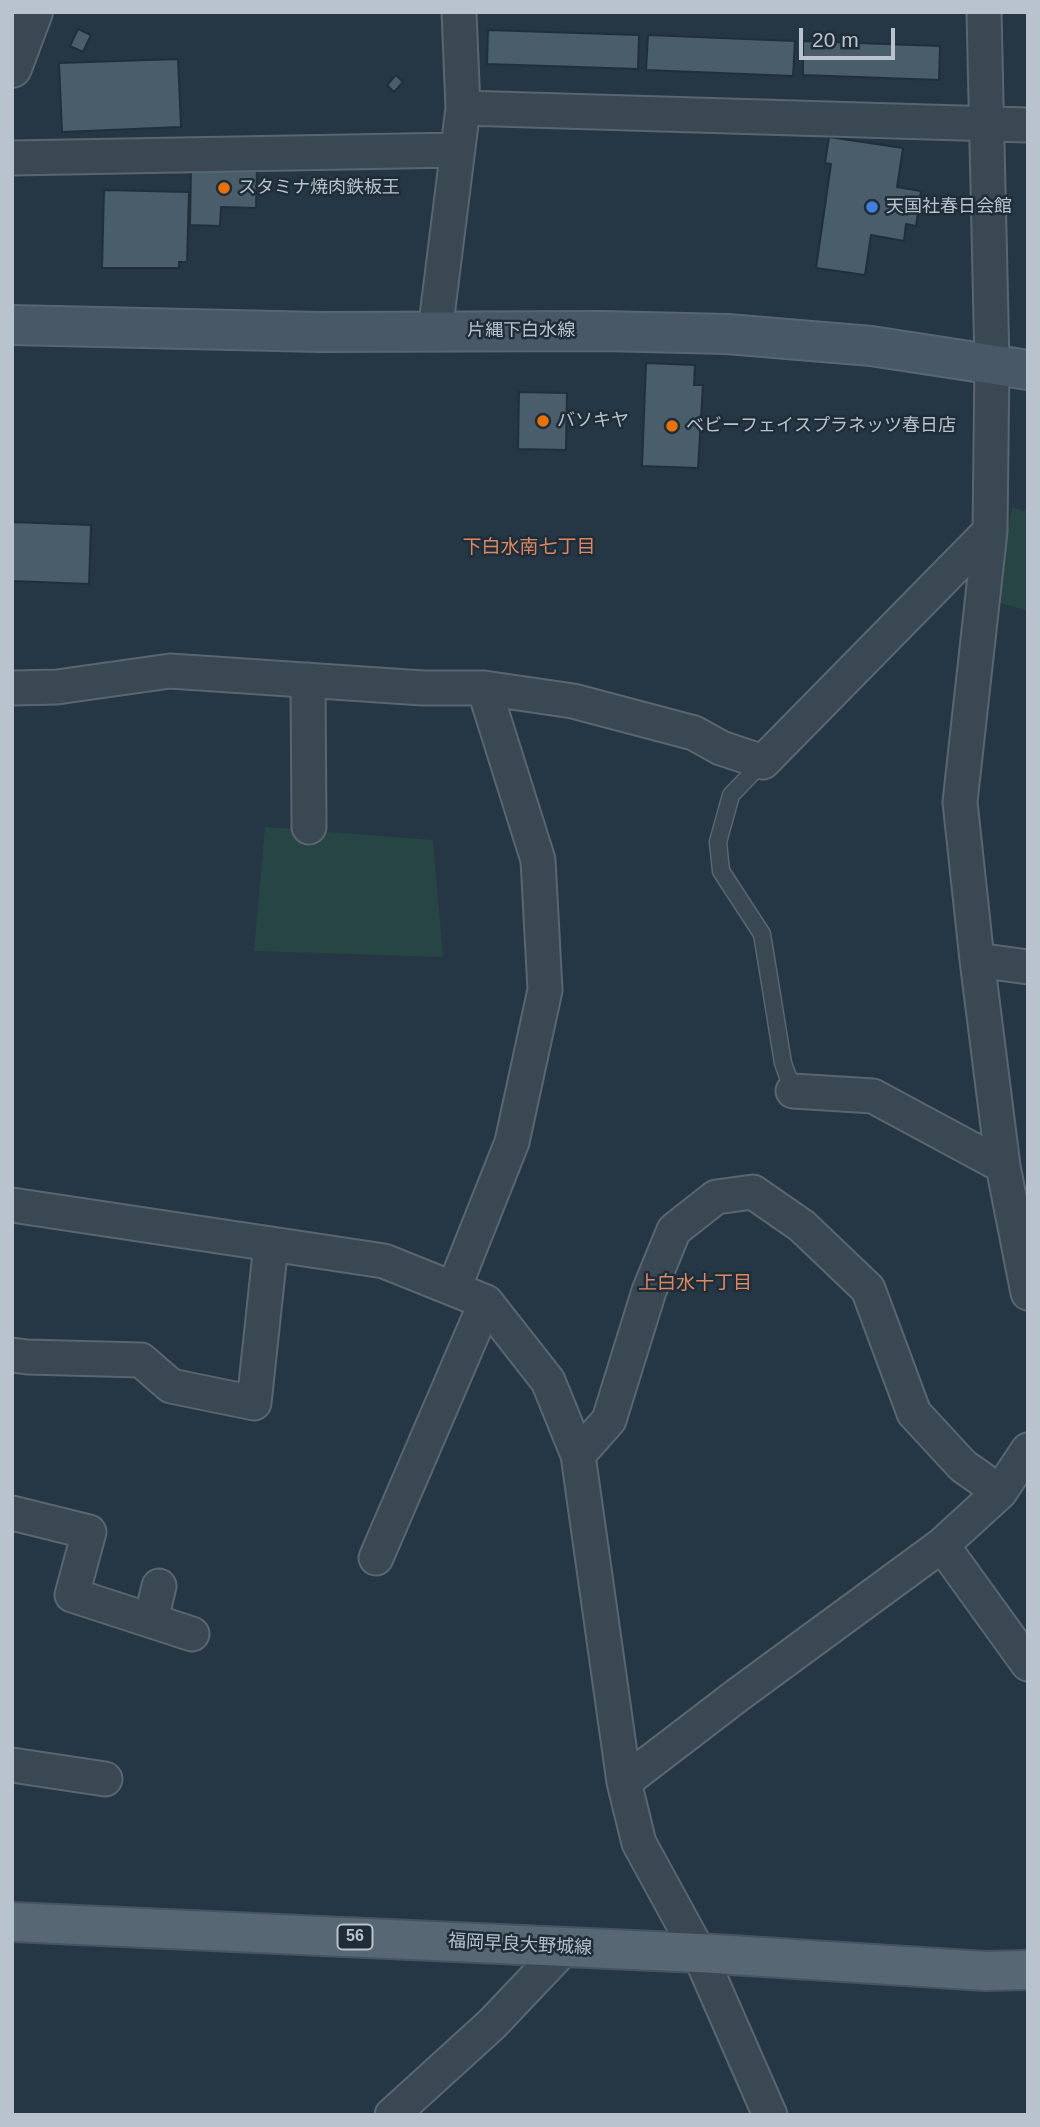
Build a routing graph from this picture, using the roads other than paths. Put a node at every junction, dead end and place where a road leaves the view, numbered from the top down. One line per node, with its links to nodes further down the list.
1 (33, 12): 4 (street)
2 (459, 12): 5 (street)
3 (984, 12): 6 (street)
4 (12, 68)
5 (463, 108): 6 (street); 8 (street)
6 (986, 124): 7 (street); 12 (street)
7 (1028, 125)
8 (458, 150): 9 (street); 11 (street)
9 (12, 158)
10 (12, 325): 11 (main road, 片縄下白水線)
11 (435, 332): 12 (main road, 片縄下白水線)
12 (1010, 366): 13 (street)
13 (990, 531): 17 (street); 19 (street)
14 (308, 680): 15 (street); 16 (street); 18 (street)
15 (12, 688)
16 (484, 688): 17 (street); 25 (street)
17 (764, 762): 21 (lane)
18 (309, 827)
19 (977, 960): 20 (street); 22 (street)
20 (1028, 967)
21 (793, 1091): 22 (street)
22 (1003, 1166): 26 (street)
23 (12, 1205): 24 (street)
24 (271, 1244): 25 (street); 28 (street)
25 (454, 1288): 27 (street)
26 (1028, 1293)
27 (486, 1302): 30 (street); 34 (street)
28 (12, 1354)
29 (1028, 1450): 31 (street)
30 (578, 1455): 31 (street); 41 (street)
31 (1000, 1492): 33 (street)
32 (12, 1513): 36 (street)
33 (942, 1545): 38 (street); 41 (street)
34 (376, 1558)
35 (159, 1586): 36 (street)
36 (151, 1620): 37 (street)
37 (192, 1634)
38 (1028, 1664)
39 (12, 1765): 40 (street)
40 (104, 1779)
41 (624, 1782): 44 (street)
42 (12, 1922): 43 (main road, 福岡早良大野城線 / 56)
43 (566, 1947): 44 (main road, 福岡早良大野城線 / 56); 46 (street)
44 (699, 1953): 45 (main road, 福岡早良大野城線 / 56); 47 (street)
45 (1028, 1970)
46 (392, 2115)
47 (770, 2115)

